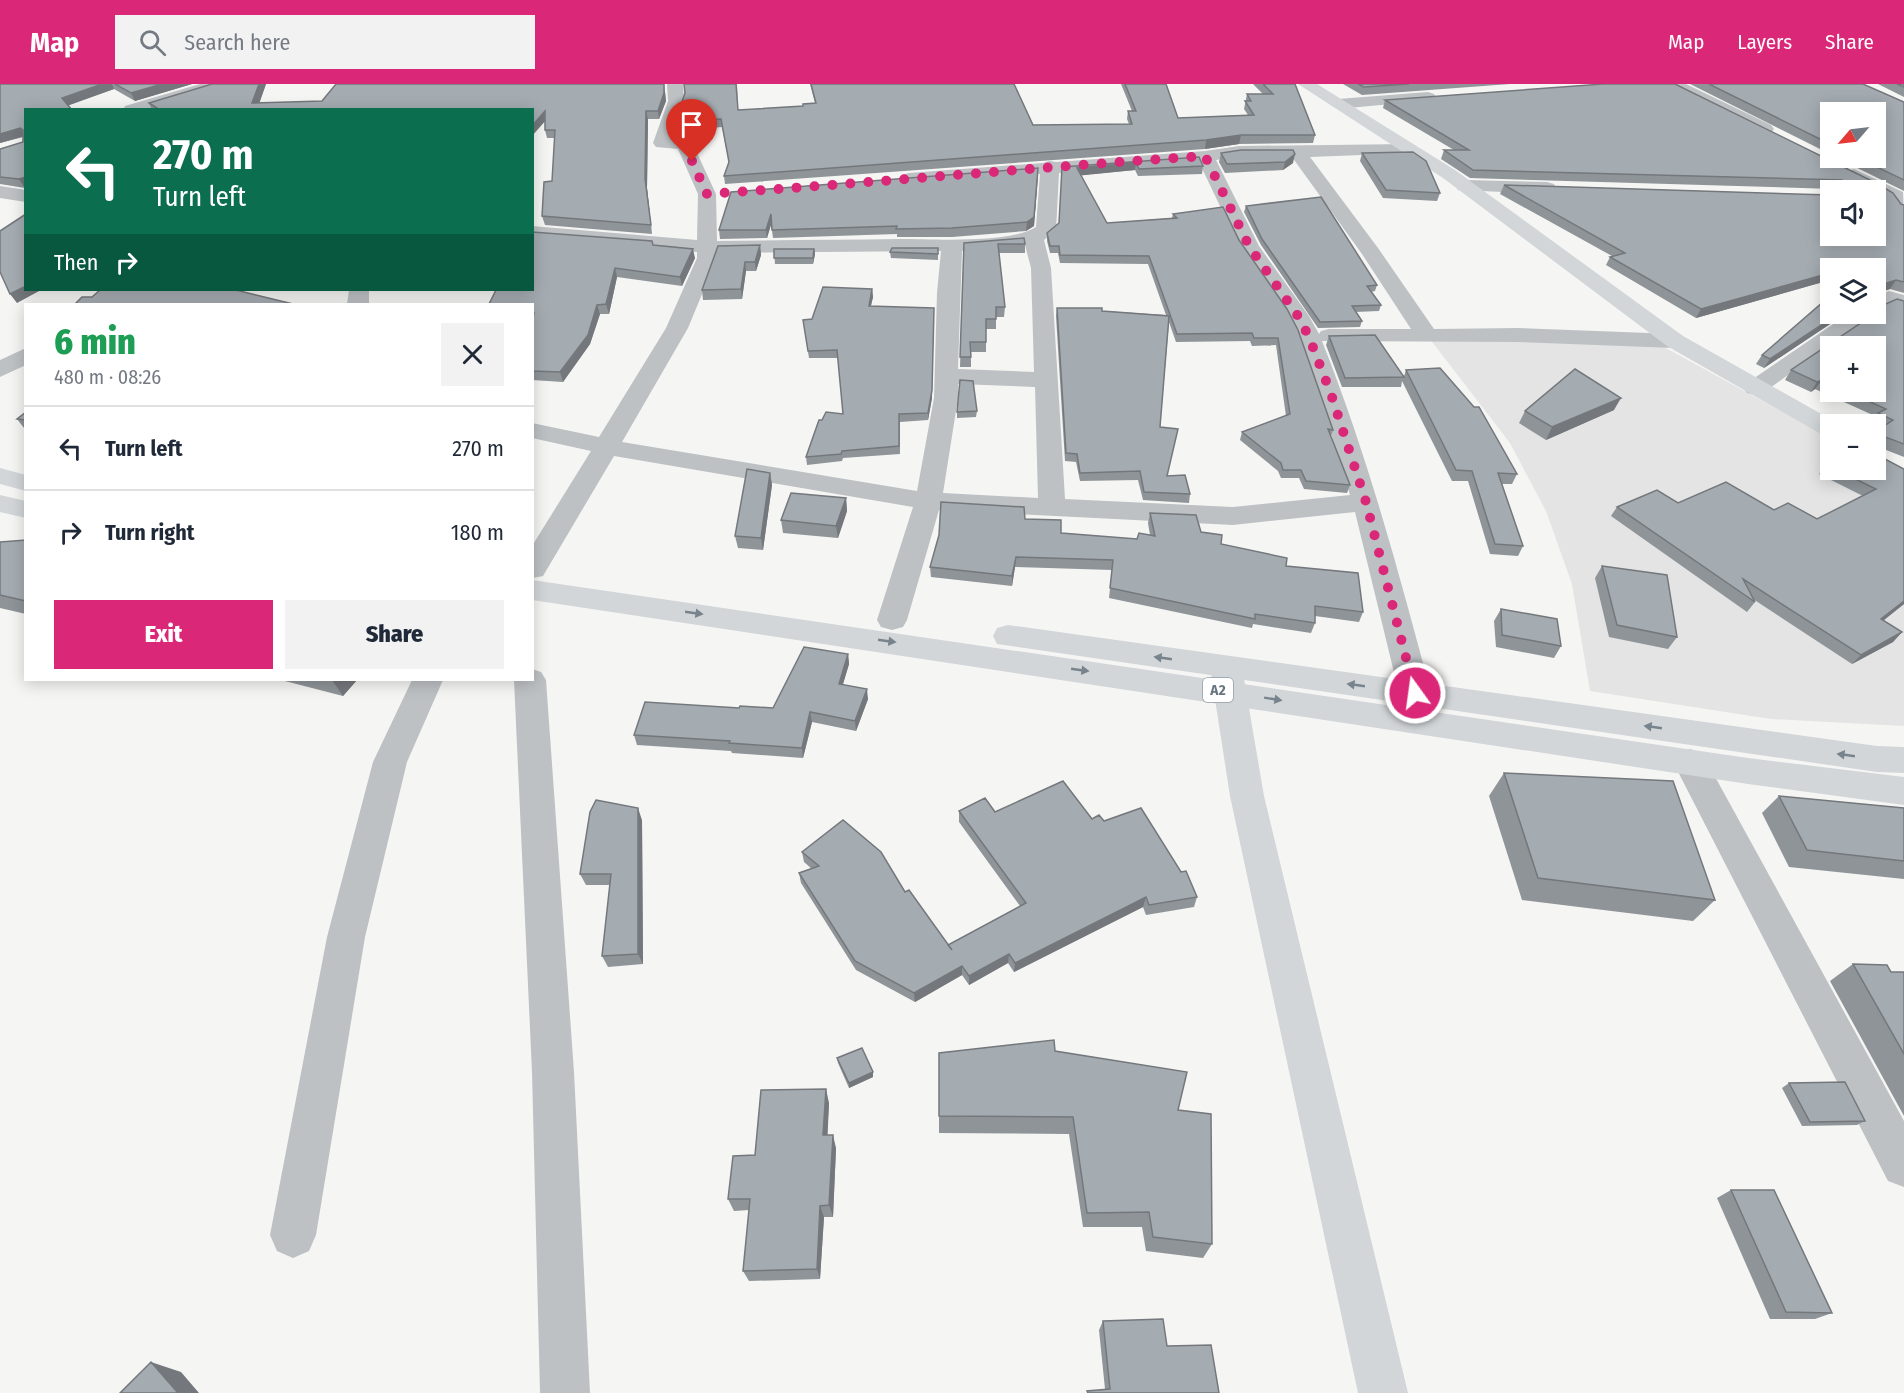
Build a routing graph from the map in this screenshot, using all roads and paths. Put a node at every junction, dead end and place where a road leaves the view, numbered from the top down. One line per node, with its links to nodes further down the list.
1 (217, 84): 7 (street)
2 (675, 84): 24 (street)
3 (1306, 84): 6 (main road)
4 (1673, 84): 8 (street)
5 (1447, 96): 6 (street)
6 (1338, 104): 9 (main road)
7 (138, 108)
8 (1781, 137)
9 (1408, 148): 10 (street); 15 (main road)
10 (1297, 152): 11 (street); 26 (street)
11 (1205, 156): 12 (street); 27 (street)
12 (1050, 166): 14 (street); 22 (street)
13 (1844, 169): 20 (street)
14 (887, 181)
15 (1465, 186): 16 (street); 28 (main road)
16 (1562, 189)
17 (0, 192): 18 (street)
18 (24, 196)
19 (1886, 198): 20 (street)
20 (1901, 200)
21 (534, 232): 24 (street)
22 (1033, 238): 23 (street); 34 (street)
23 (952, 245): 24 (street); 33 (street)
24 (707, 247): 38 (street)
25 (1846, 324): 35 (street)
26 (1426, 334): 27 (street); 28 (street)
27 (1309, 337): 42 (street)
28 (1675, 341): 35 (main road)
29 (0, 348): 30 (street)
30 (24, 354)
31 (24, 355): 32 (street)
32 (0, 370)
33 (946, 376): 34 (street); 41 (street)
34 (1045, 380): 44 (street)
35 (1755, 388): 36 (main road)
36 (1820, 424)
37 (534, 430): 38 (street)
38 (607, 447): 41 (street); 46 (street)
39 (0, 476): 40 (main road)
40 (24, 482)
41 (928, 501): 44 (street); 49 (street)
42 (1366, 502): 44 (street); 53 (street)
43 (0, 503): 45 (main road)
44 (1052, 507)
45 (24, 509)
46 (534, 567)
47 (534, 569): 49 (main road, A2)
48 (534, 590): 50 (main road, A2, one-way to 50)
49 (892, 620): 50 (main road, A2, one-way to 49)
50 (1227, 679): 53 (main road, A2, one-way to 50); 55 (main road, A2, one-way to 55); 60 (main road)
51 (427, 681): 58 (street)
52 (530, 681): 59 (street)
53 (1415, 693): 54 (main road, A2, one-way to 53)
54 (1904, 760)
55 (1690, 762): 56 (main road, A2); 57 (street)
56 (1904, 791)
57 (1904, 1165)
58 (293, 1235)
59 (565, 1393)
60 (1383, 1393)

